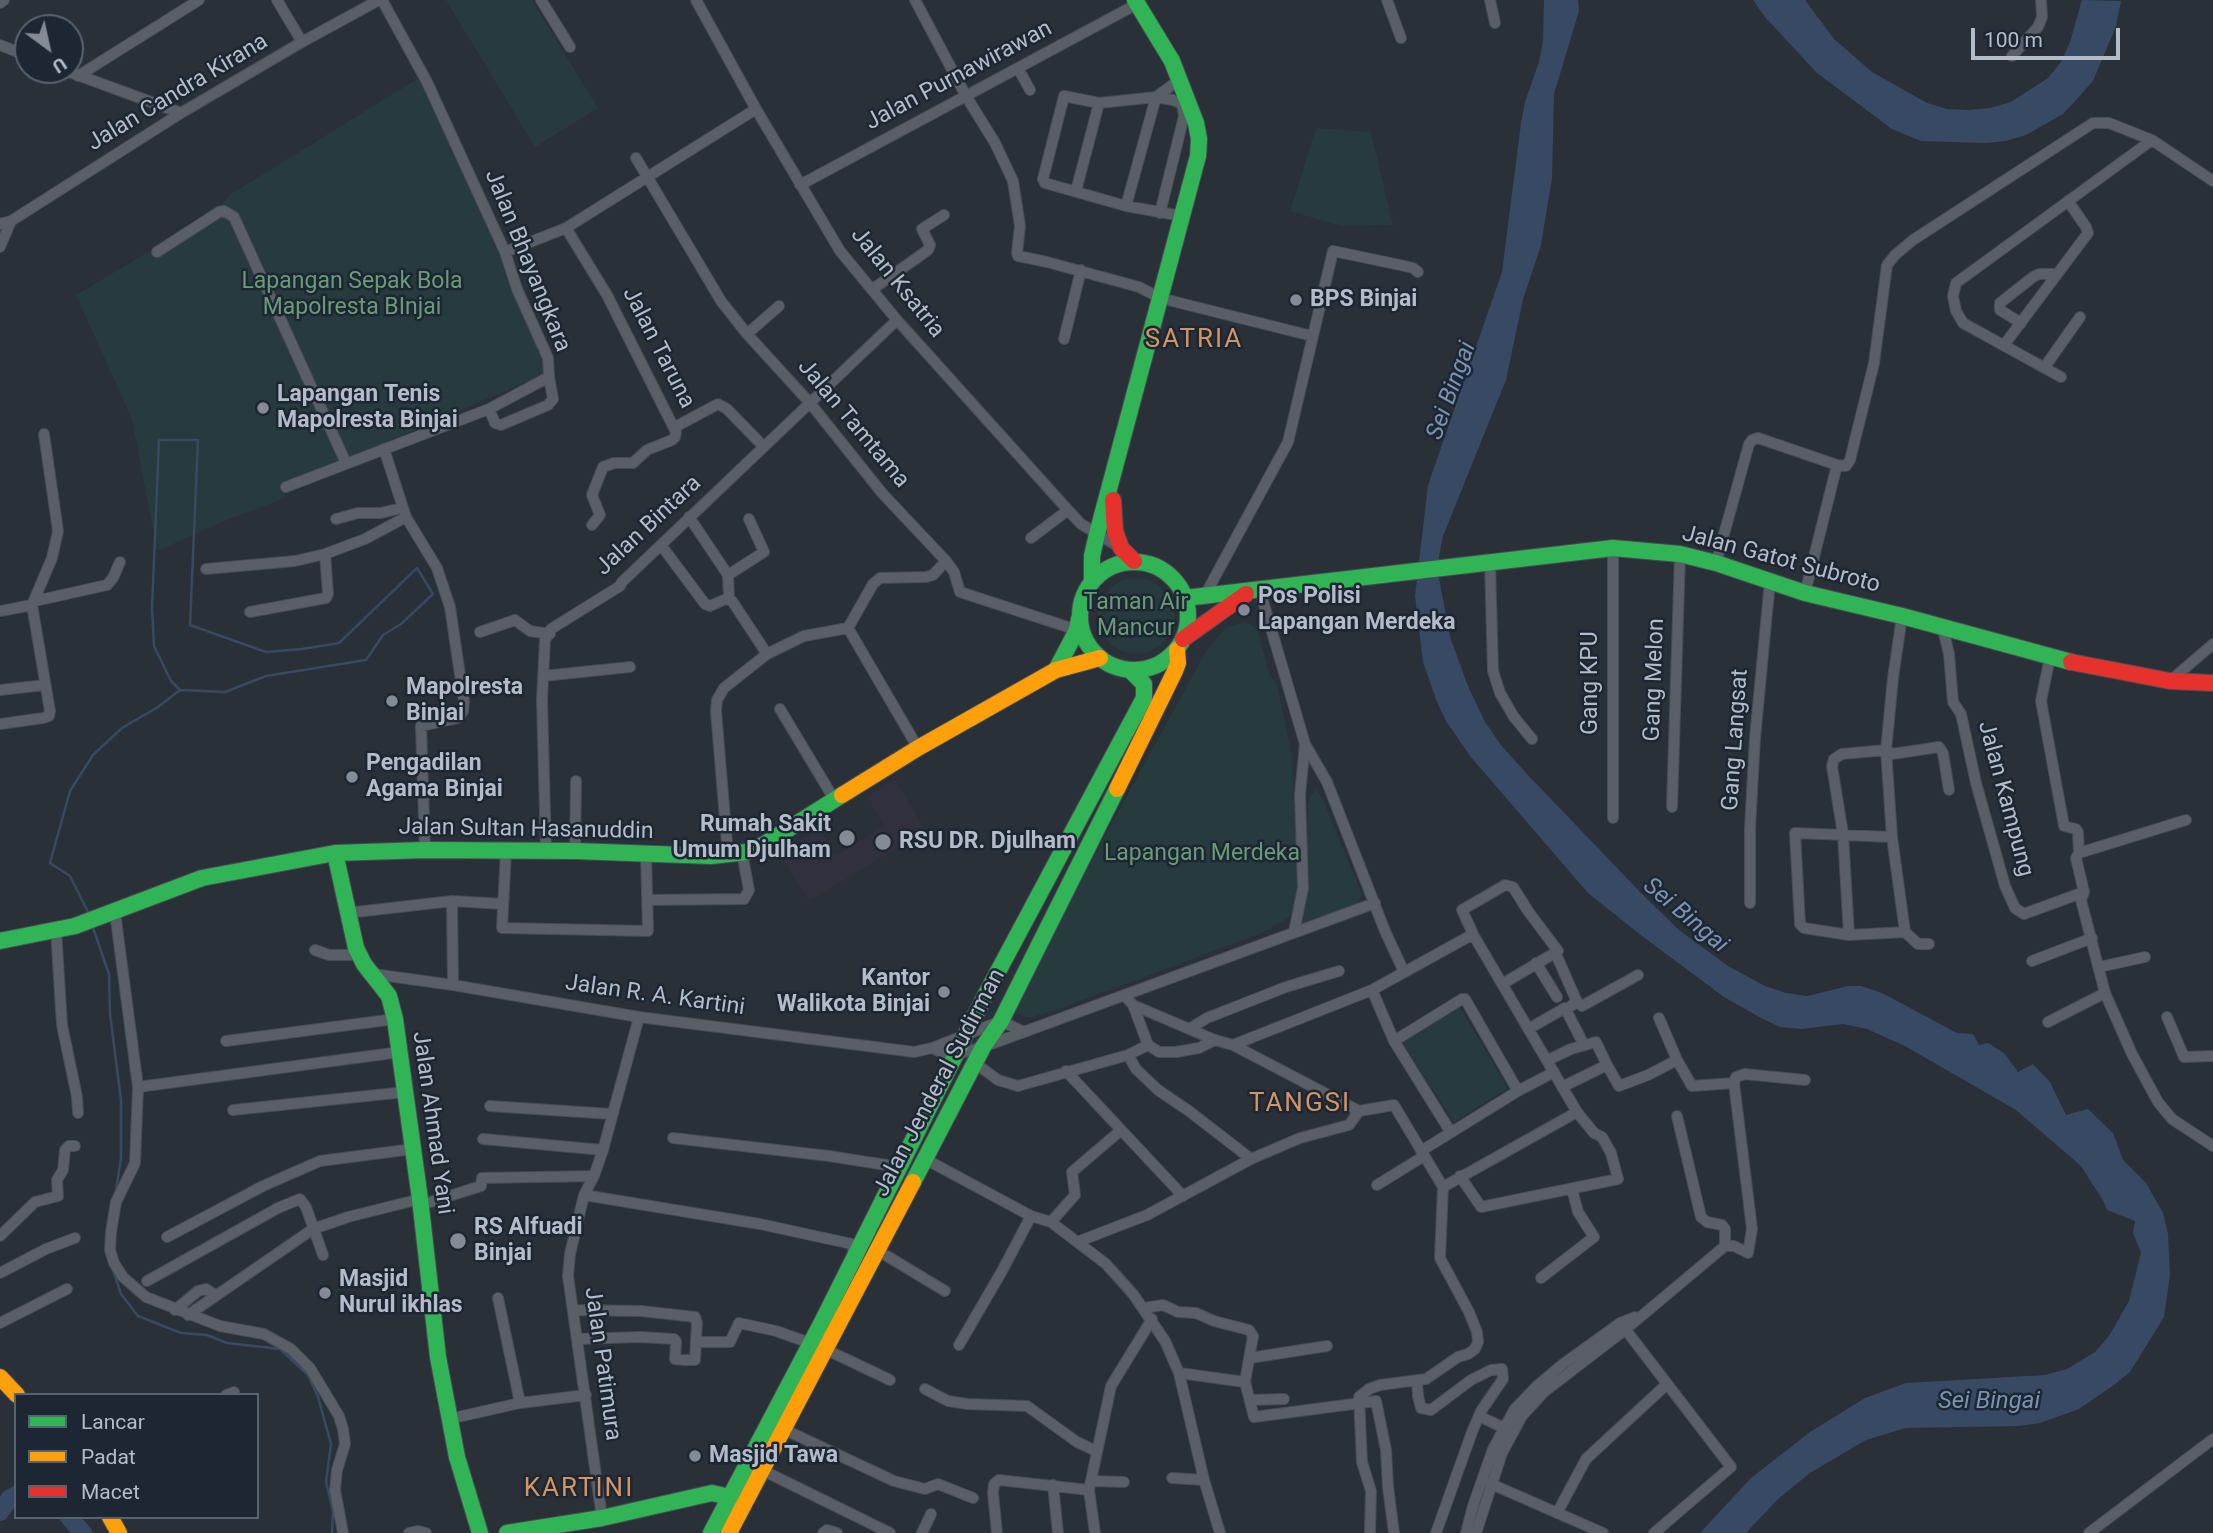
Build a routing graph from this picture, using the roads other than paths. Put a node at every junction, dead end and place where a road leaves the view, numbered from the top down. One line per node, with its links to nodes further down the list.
1 (199, 0): 18 (street)
2 (277, 0): 14 (street)
3 (380, 0): 14 (street, Jalan Candra Kirana); 43 (street, Jalan Bhayangkara)
4 (541, 0): 15 (street)
5 (696, 0): 25 (street, Jalan Ksatria)
6 (929, 0): 11 (street)
7 (1387, 0): 13 (street)
8 (1490, 0): 12 (street)
9 (2041, 0): 16 (street)
10 (1136, 2): 17 (street, Jalan Purnawirawan); 20 (main road)
11 (917, 3): 22 (street)
12 (1495, 23)
13 (1401, 38)
14 (302, 42): 26 (street, Jalan Candra Kirana)
15 (570, 47)
16 (2012, 56)
17 (1018, 68): 21 (street); 22 (street, Jalan Purnawirawan)
18 (84, 72)
19 (84, 78): 26 (street)
20 (1179, 80): 23 (street); 27 (main road)
21 (1030, 90)
22 (966, 96): 32 (street, Jalan Purnawirawan); 44 (street)
23 (1156, 97): 24 (street); 27 (street); 35 (street)
24 (1100, 103): 33 (street); 33 (street)
25 (756, 109): 30 (street); 32 (street, Jalan Ksatria)
26 (181, 113): 39 (street, Jalan Candra Kirana)
27 (1189, 124): 36 (street); 38 (main road)
28 (2152, 140): 31 (street); 34 (street); 67 (street)
29 (636, 158): 30 (street, Jalan Tamtama)
30 (648, 178): 40 (street); 53 (street, Jalan Tamtama)
31 (2213, 181)
32 (800, 185): 47 (street, Jalan Ksatria)
33 (1076, 191): 35 (street)
34 (2068, 201): 46 (street); 56 (street)
35 (1126, 206): 36 (street)
36 (1160, 213): 38 (street)
37 (944, 215): 47 (street)
38 (1182, 216): 48 (main road)
39 (5, 222): 41 (street)
40 (566, 228): 43 (street); 62 (street, Jalan Taruna)
41 (0, 247)
42 (157, 252): 66 (street)
43 (505, 252): 58 (street, Jalan Bhayangkara)
44 (1081, 270): 48 (street); 55 (street)
45 (1418, 272): 54 (street)
46 (2057, 274): 52 (street); 52 (street)
47 (873, 289): 51 (street, Jalan Ksatria)
48 (1160, 298): 54 (street); 68 (main road)
49 (779, 306): 53 (street)
50 (2080, 317): 57 (street)
51 (897, 320): 60 (street, Jalan Bintara); 70 (street, Jalan Ksatria)
52 (2021, 323): 56 (street)
53 (747, 334): 60 (street, Jalan Tamtama)
54 (1312, 336): 94 (street)
55 (1064, 339)
56 (2004, 345): 57 (street)
57 (2044, 368): 59 (street)
58 (548, 377): 61 (street, Jalan Bhayangkara); 61 (street)
59 (2061, 377)
60 (810, 403): 64 (street, Jalan Bintara); 83 (street, Jalan Tamtama)
61 (489, 409): 65 (street, Jalan Bhayangkara)
62 (675, 427): 64 (street, Jalan Taruna); 75 (street)
63 (44, 434): 97 (street)
64 (764, 447): 72 (street, Jalan Bintara)
65 (383, 449): 66 (street, Jalan Bhayangkara); 71 (street)
66 (346, 463): 69 (street, Jalan Bhayangkara)
67 (1837, 465): 87 (street); 93 (street)
68 (1112, 484): 76 (main road); 79 (main road)
69 (286, 487)
70 (1068, 510): 76 (street, Jalan Ksatria); 77 (street)
71 (403, 512): 73 (street); 81 (street); 134 (street)
72 (690, 517): 78 (street, Jalan Bintara); 89 (street)
73 (336, 519)
74 (749, 519): 89 (street)
75 (592, 525)
76 (1097, 534): 79 (street, Jalan Ksatria); 91 (main road)
77 (1031, 538)
78 (661, 545): 96 (street); 106 (street, Jalan Bintara)
79 (1121, 548): 84 (main road)
80 (1613, 548): 82 (main road, Jalan Gatot Subroto); 86 (main road, Jalan Gatot Subroto); 130 (street, Gang KPU)
81 (325, 554): 88 (street); 100 (street)
82 (1680, 554): 87 (main road, Jalan Gatot Subroto); 129 (street, Gang Melon)
83 (946, 561): 102 (street); 104 (street, Jalan Tamtama)
84 (1134, 561): 91 (main road); 95 (main road)
85 (120, 562): 97 (street)
86 (1490, 563): 92 (main road, Jalan Gatot Subroto); 122 (street)
87 (1716, 563): 90 (main road, Jalan Gatot Subroto)
88 (205, 569)
89 (728, 575): 96 (street)
90 (1770, 581): 93 (main road, Jalan Gatot Subroto); 146 (street, Gang Langsat)
91 (1092, 582): 99 (main road)
92 (1254, 592): 94 (main road, Jalan Gatot Subroto); 108 (main road, Jalan Gatot Subroto); 123 (street)
93 (1805, 593): 101 (main road, Jalan Gatot Subroto)
94 (1204, 597): 95 (main road, Jalan Gatot Subroto)
95 (1185, 598): 108 (main road)
96 (729, 599): 109 (street)
97 (34, 603): 98 (street); 118 (street)
98 (0, 611)
99 (1081, 611): 104 (main road); 111 (main road)
100 (250, 612)
101 (1902, 616): 103 (main road, Jalan Gatot Subroto); 125 (street)
102 (848, 628): 109 (street); 124 (street)
103 (1943, 629): 110 (main road, Jalan Gatot Subroto); 142 (street, Jalan Kampung)
104 (1077, 630): 113 (main road)
105 (480, 632): 106 (street)
106 (550, 634): 115 (street)
107 (2213, 644): 116 (street)
108 (1180, 645): 114 (main road); 151 (main road, Jalan Jenderal Sudirman)
109 (767, 654): 141 (street)
110 (2050, 657): 116 (main road, Jalan Gatot Subroto); 139 (street)
111 (1100, 658): 113 (main road, Jalan Sultan Hasanuddin); 114 (main road)
112 (630, 667): 115 (street)
113 (1056, 670): 124 (main road, Jalan Sultan Hasanuddin)
114 (1130, 670): 150 (main road, Jalan Jenderal Sudirman)
115 (543, 676): 137 (street)
116 (2170, 681): 117 (main road, Jalan Gatot Subroto)
117 (2213, 682)
118 (45, 685): 119 (street); 121 (street)
119 (0, 690)
120 (780, 709): 128 (street)
121 (0, 724)
122 (1532, 739)
123 (1305, 744): 145 (street); 153 (street)
124 (918, 748): 128 (main road, Jalan Sultan Hasanuddin)
125 (1886, 750): 127 (street); 132 (street); 133 (street)
126 (576, 781): 136 (street)
127 (1949, 790)
128 (834, 799): 141 (main road, Jalan Sultan Hasanuddin)
129 (1672, 807)
130 (1613, 818)
131 (2186, 820): 139 (street)
132 (1843, 834): 133 (street); 155 (street); 155 (street)
133 (1892, 837): 154 (street)
134 (425, 850): 135 (main road, Jalan Sultan Hasanuddin); 138 (main road, Jalan Sultan Hasanuddin)
135 (506, 851): 137 (main road, Jalan Sultan Hasanuddin); 147 (street)
136 (575, 851): 137 (main road, Jalan Sultan Hasanuddin); 140 (main road, Jalan Sultan Hasanuddin)
137 (546, 852)
138 (335, 853): 148 (main road, Jalan Ahmad Yani); 149 (main road, Jalan Sultan Hasanuddin)
139 (2079, 853): 142 (street)
140 (646, 854): 141 (main road, Jalan Sultan Hasanuddin); 143 (street)
141 (735, 854): 143 (street)
142 (2084, 892): 157 (street)
143 (647, 900): 147 (street)
144 (452, 901): 147 (street); 148 (street); 172 (street)
145 (1374, 903): 153 (street, Jalan R. A. Kartini); 168 (street)
146 (1750, 903)
147 (503, 904)
148 (347, 913): 162 (main road, Jalan Ahmad Yani)
149 (110, 914): 152 (main road, Jalan Sultan Hasanuddin); 210 (street)
150 (1028, 915): 151 (main road); 189 (main road, Jalan Jenderal Sudirman)
151 (1049, 926): 184 (main road, Jalan Jenderal Sudirman)
152 (56, 930): 158 (main road, Jalan Sultan Hasanuddin); 218 (street)
153 (1294, 932): 175 (street, Jalan R. A. Kartini)
154 (1905, 932): 155 (street); 159 (street)
155 (1849, 935)
156 (1474, 936): 161 (street); 168 (street); 171 (street)
157 (2092, 938): 164 (street); 166 (street)
158 (0, 941)
159 (1929, 944)
160 (315, 950): 162 (street)
161 (1555, 952): 165 (street); 177 (street)
162 (358, 956): 169 (main road, Jalan Ahmad Yani)
163 (2145, 957): 166 (street)
164 (2032, 961)
165 (1536, 963): 171 (street); 176 (street)
166 (2099, 967): 174 (street)
167 (1339, 971): 187 (street)
168 (1404, 972): 173 (street)
169 (373, 974): 172 (street, Jalan R. A. Kartini); 183 (main road, Jalan Ahmad Yani)
170 (1638, 975): 177 (street)
171 (1503, 984): 186 (street)
172 (453, 985): 180 (street, Jalan R. A. Kartini)
173 (1372, 990): 192 (street); 194 (street)
174 (2105, 993): 185 (street); 226 (street)
175 (1125, 996): 178 (street); 188 (street, Jalan R. A. Kartini)
176 (1557, 997)
177 (1577, 1002): 179 (street)
178 (1133, 1005): 187 (street); 193 (street)
179 (1566, 1009): 186 (street); 195 (street)
180 (639, 1017): 197 (street, Jalan R. A. Kartini); 219 (street, Jalan Patimura)
181 (2167, 1017): 201 (street)
182 (1659, 1018): 203 (street)
183 (395, 1019): 191 (street); 198 (main road, Jalan Ahmad Yani)
184 (1001, 1021): 188 (street); 189 (street, Jalan R. A. Kartini); 196 (main road, Jalan Jenderal Sudirman)
185 (2048, 1023)
186 (1530, 1028): 202 (street)
187 (1189, 1029): 190 (street)
188 (1022, 1031): 196 (street, Jalan R. A. Kartini)
189 (968, 1032): 197 (street, Jalan R. A. Kartini); 199 (main road, Jalan Jenderal Sudirman)
190 (1215, 1040): 193 (street); 194 (street)
191 (226, 1041)
192 (1394, 1041): 212 (street); 222 (street)
193 (1148, 1045): 200 (street)
194 (1233, 1045): 216 (street)
195 (1584, 1045): 202 (street); 205 (street)
196 (983, 1047): 199 (street, Jalan R. A. Kartini); 204 (main road, Jalan Jenderal Sudirman)
197 (932, 1048): 199 (street, Jalan R. A. Kartini)
198 (400, 1052): 210 (street); 213 (main road, Jalan Ahmad Yani)
199 (957, 1054): 232 (main road, Jalan Jenderal Sudirman)
200 (1128, 1055): 206 (street); 231 (street)
201 (2213, 1056)
202 (1548, 1060): 207 (street)
203 (1677, 1060): 205 (street); 209 (street)
204 (975, 1063): 206 (street); 230 (main road, Jalan Jenderal Sudirman)
205 (1606, 1065): 211 (street)
206 (1066, 1071): 221 (street)
207 (1554, 1072): 211 (street); 212 (street)
208 (1805, 1080): 209 (street)
209 (1734, 1083): 248 (street)
210 (138, 1087): 260 (street)
211 (1562, 1087): 217 (street)
212 (1518, 1091): 222 (street)
213 (405, 1092): 215 (street); 227 (main road, Jalan Ahmad Yani)
214 (490, 1106): 219 (street)
215 (233, 1110)
216 (1359, 1111): 229 (street); 231 (street)
217 (1577, 1112): 234 (street); 237 (street)
218 (78, 1113)
219 (611, 1114): 228 (street, Jalan Patimura)
220 (1677, 1116): 248 (street)
221 (1120, 1131): 239 (street); 242 (street)
222 (1450, 1131): 229 (street)
223 (673, 1138): 232 (street)
224 (483, 1139): 228 (street)
225 (75, 1146): 244 (street)
226 (2213, 1146)
227 (413, 1149): 240 (main road, Jalan Ahmad Yani); 245 (street)
228 (603, 1150): 233 (street, Jalan Patimura)
229 (1423, 1153): 235 (street); 236 (street)
230 (925, 1159): 241 (street); 249 (main road, Jalan Jenderal Sudirman)
231 (1251, 1159): 239 (street)
232 (899, 1167): 251 (main road, Jalan Jenderal Sudirman)
233 (594, 1176): 238 (street, Jalan Patimura); 240 (street)
234 (1460, 1176): 236 (street); 237 (street)
235 (1377, 1185)
236 (1443, 1187): 276 (street)
237 (1572, 1189): 253 (street)
238 (584, 1195): 251 (street); 261 (street, Jalan Patimura)
239 (1183, 1196): 247 (street)
240 (421, 1202): 243 (street); 287 (main road, Jalan Ahmad Yani)
241 (1031, 1216): 242 (street); 269 (street)
242 (1051, 1222): 247 (street)
243 (313, 1229): 250 (street); 254 (street); 257 (street)
244 (0, 1236)
245 (167, 1237)
246 (75, 1238): 252 (street)
247 (1077, 1242): 259 (street)
248 (1725, 1246): 266 (street)
249 (877, 1250): 256 (street); 265 (main road, Jalan Jenderal Sudirman)
250 (323, 1255)
251 (855, 1256): 265 (main road, Jalan Jenderal Sudirman)
252 (0, 1273)
253 (1541, 1278)
254 (147, 1281)
255 (67, 1289): 264 (street)
256 (945, 1291)
257 (215, 1295): 260 (street); 262 (street)
258 (498, 1298): 284 (street)
259 (1144, 1308): 263 (street); 272 (street)
260 (175, 1310): 262 (street)
261 (573, 1310): 267 (street, Jalan Patimura); 268 (street)
262 (188, 1314): 304 (street)
263 (1152, 1319): 273 (street); 291 (street)
264 (0, 1323)
265 (829, 1324): 270 (main road, Jalan Jenderal Sudirman)
266 (1623, 1326): 278 (street); 289 (street); 296 (street)
267 (578, 1339): 268 (street); 281 (street, Jalan Patimura)
268 (696, 1340): 270 (street)
269 (960, 1345)
270 (818, 1346): 275 (street); 288 (main road, Jalan Jenderal Sudirman); 300 (main road, Jalan Jenderal Sudirman)
271 (1327, 1346): 272 (street)
272 (1250, 1358): 277 (street)
273 (1179, 1373): 277 (street); 294 (street)
274 (0, 1377): 280 (main road)
275 (890, 1380)
276 (1417, 1381): 285 (street); 286 (street)
277 (1245, 1382): 283 (street)
278 (1667, 1384): 301 (street); 325 (street)
279 (925, 1389): 291 (street)
280 (15, 1393)
281 (586, 1395): 284 (street); 303 (street, Jalan Patimura)
282 (1284, 1399): 283 (street)
283 (1250, 1400): 285 (street)
284 (520, 1403): 287 (street)
285 (1359, 1403): 319 (street); 320 (street)
286 (1479, 1416): 289 (street); 321 (street)
287 (449, 1419): 307 (main road, Jalan Ahmad Yani)
288 (783, 1429): 292 (main road, Jalan Jenderal Sudirman); 299 (street)
289 (1504, 1429): 296 (street)
290 (2213, 1438): 326 (street)
291 (1096, 1451): 298 (street)
292 (762, 1470): 310 (main road, Jalan Jenderal Sudirman); 313 (street)
293 (1172, 1478): 294 (street)
294 (1204, 1480): 318 (street)
295 (1124, 1482): 298 (street)
296 (1488, 1483): 301 (street); 322 (street); 323 (street)
297 (1053, 1485): 298 (street); 315 (street); 316 (street)
298 (1090, 1485): 317 (street)
299 (973, 1498)
300 (728, 1504): 303 (main road); 309 (main road, Jalan Jenderal Sudirman)
301 (1557, 1513): 324 (street)
302 (931, 1514): 314 (street)
303 (602, 1518): 308 (main road)
304 (343, 1533)
305 (409, 1533): 306 (street)
306 (426, 1533)
307 (480, 1533)
308 (507, 1533)
309 (711, 1533)
310 (729, 1533)
311 (823, 1533): 312 (street)
312 (837, 1533)
313 (890, 1533)
314 (922, 1533)
315 (997, 1533)
316 (1058, 1533)
317 (1095, 1533)
318 (1220, 1533)
319 (1370, 1533)
320 (1394, 1533)
321 (1436, 1533)
322 (1466, 1533)
323 (1476, 1533)
324 (1603, 1533)
325 (1654, 1533)
326 (2089, 1533)

